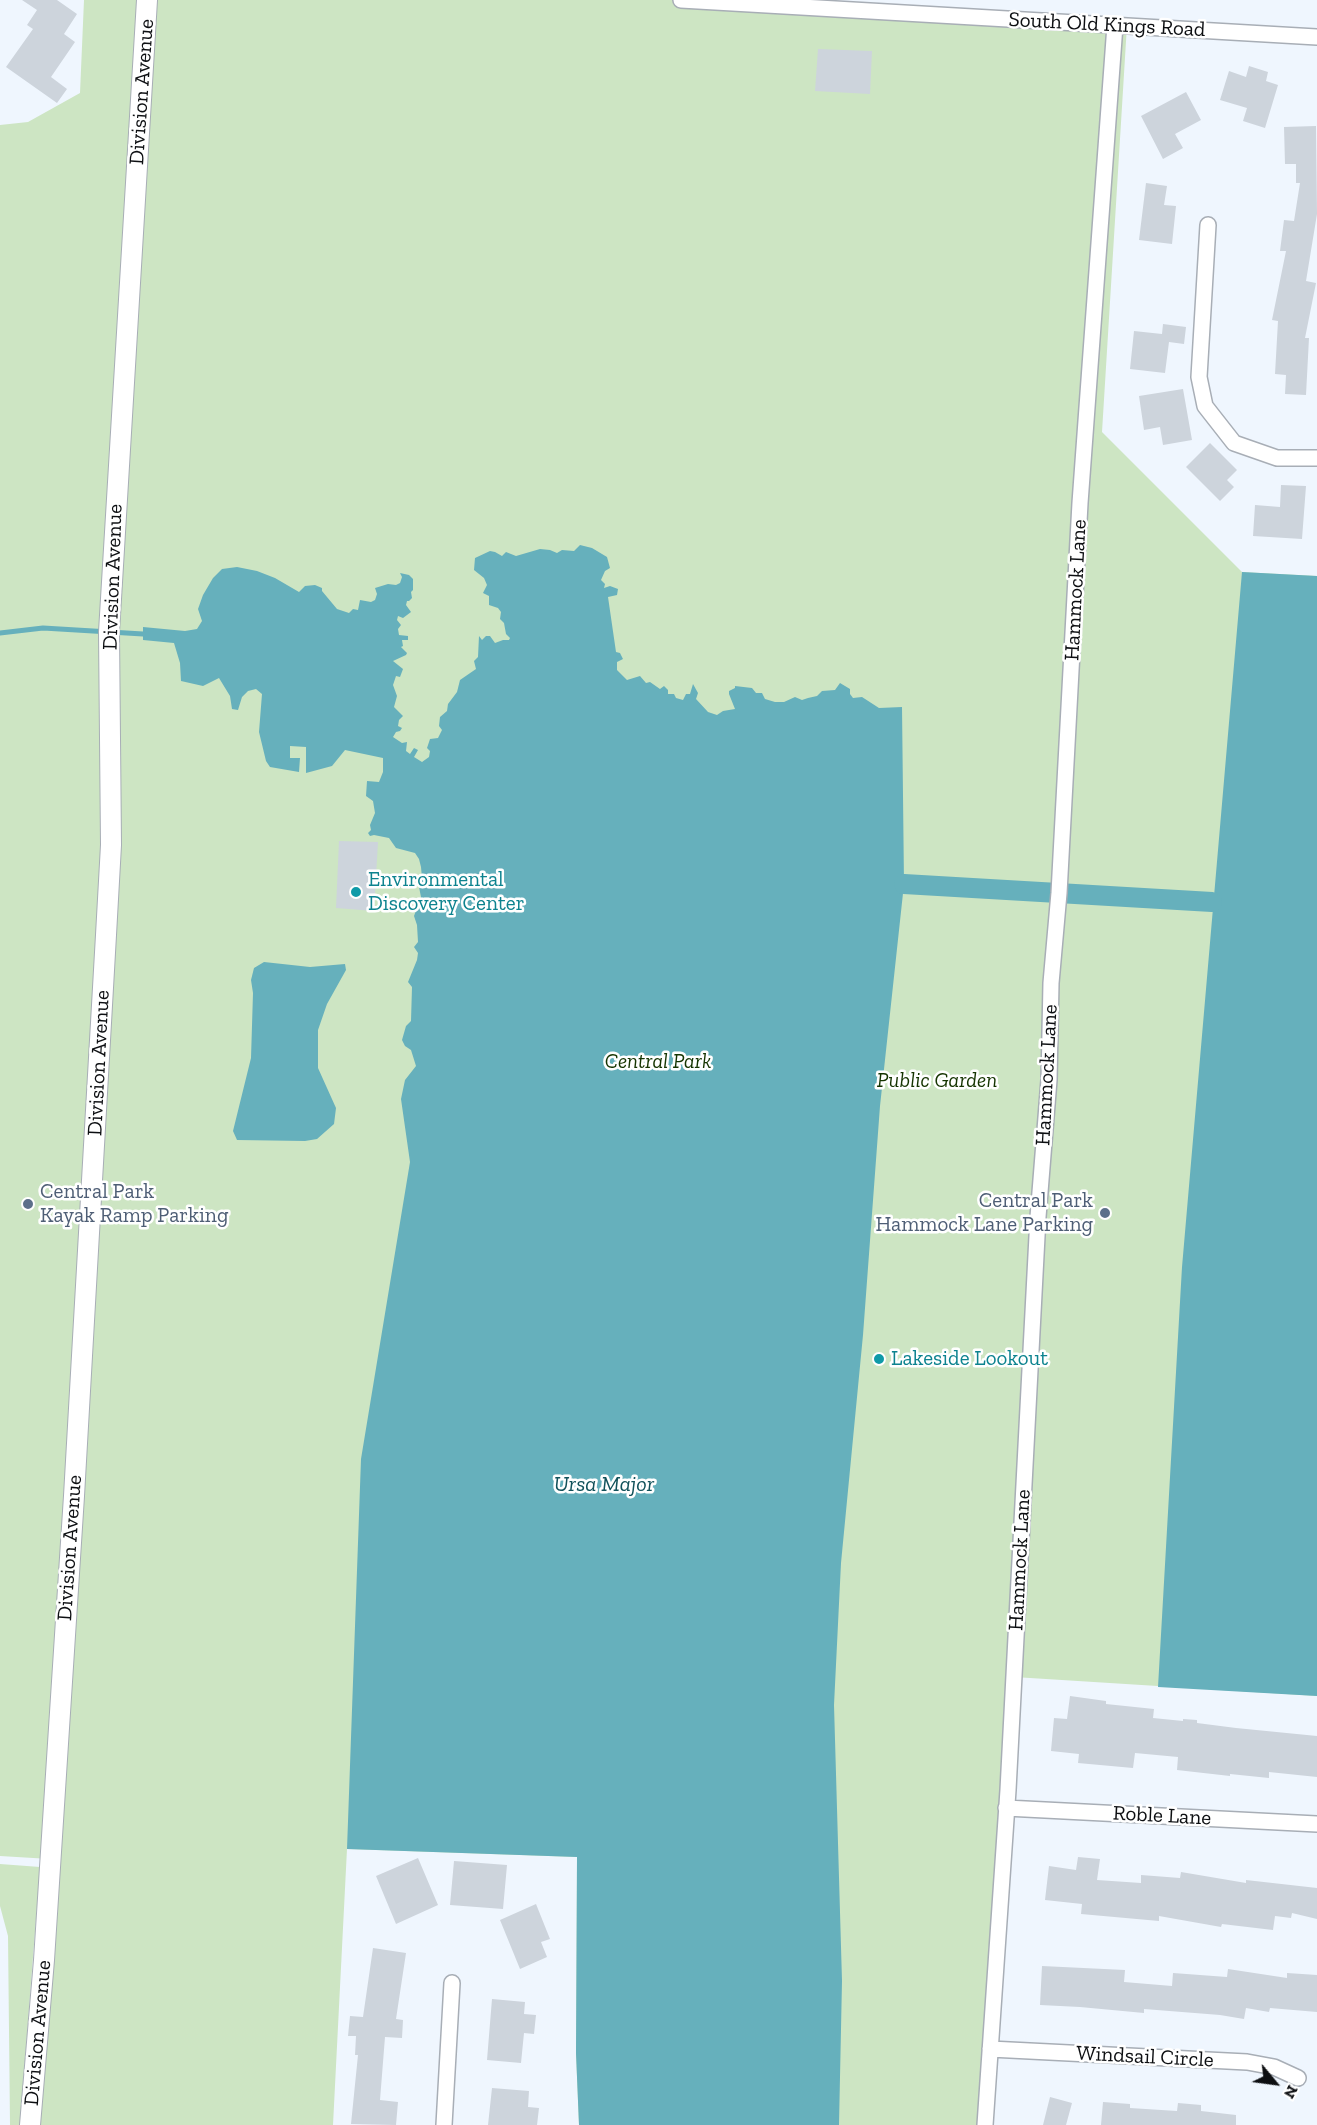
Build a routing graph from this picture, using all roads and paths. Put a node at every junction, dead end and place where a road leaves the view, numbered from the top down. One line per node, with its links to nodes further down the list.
1 (147, 0): 13 (street, Division Avenue)
2 (681, 0): 3 (street, South Old Kings Road)
3 (907, 7): 4 (street, South Old Kings Road)
4 (1114, 25): 5 (street, South Old Kings Road); 8 (street, Hammock Lane)
5 (1317, 37)
6 (1208, 225): 7 (street)
7 (1317, 458)
8 (1006, 1808): 9 (street, Roble Lane); 11 (street, Hammock Lane)
9 (1317, 1824)
10 (452, 1983): 14 (street)
11 (990, 2049): 12 (street, Windsail Circle); 15 (street, Hammock Lane)
12 (1298, 2079)
13 (30, 2125)
14 (444, 2125)
15 (985, 2125)

